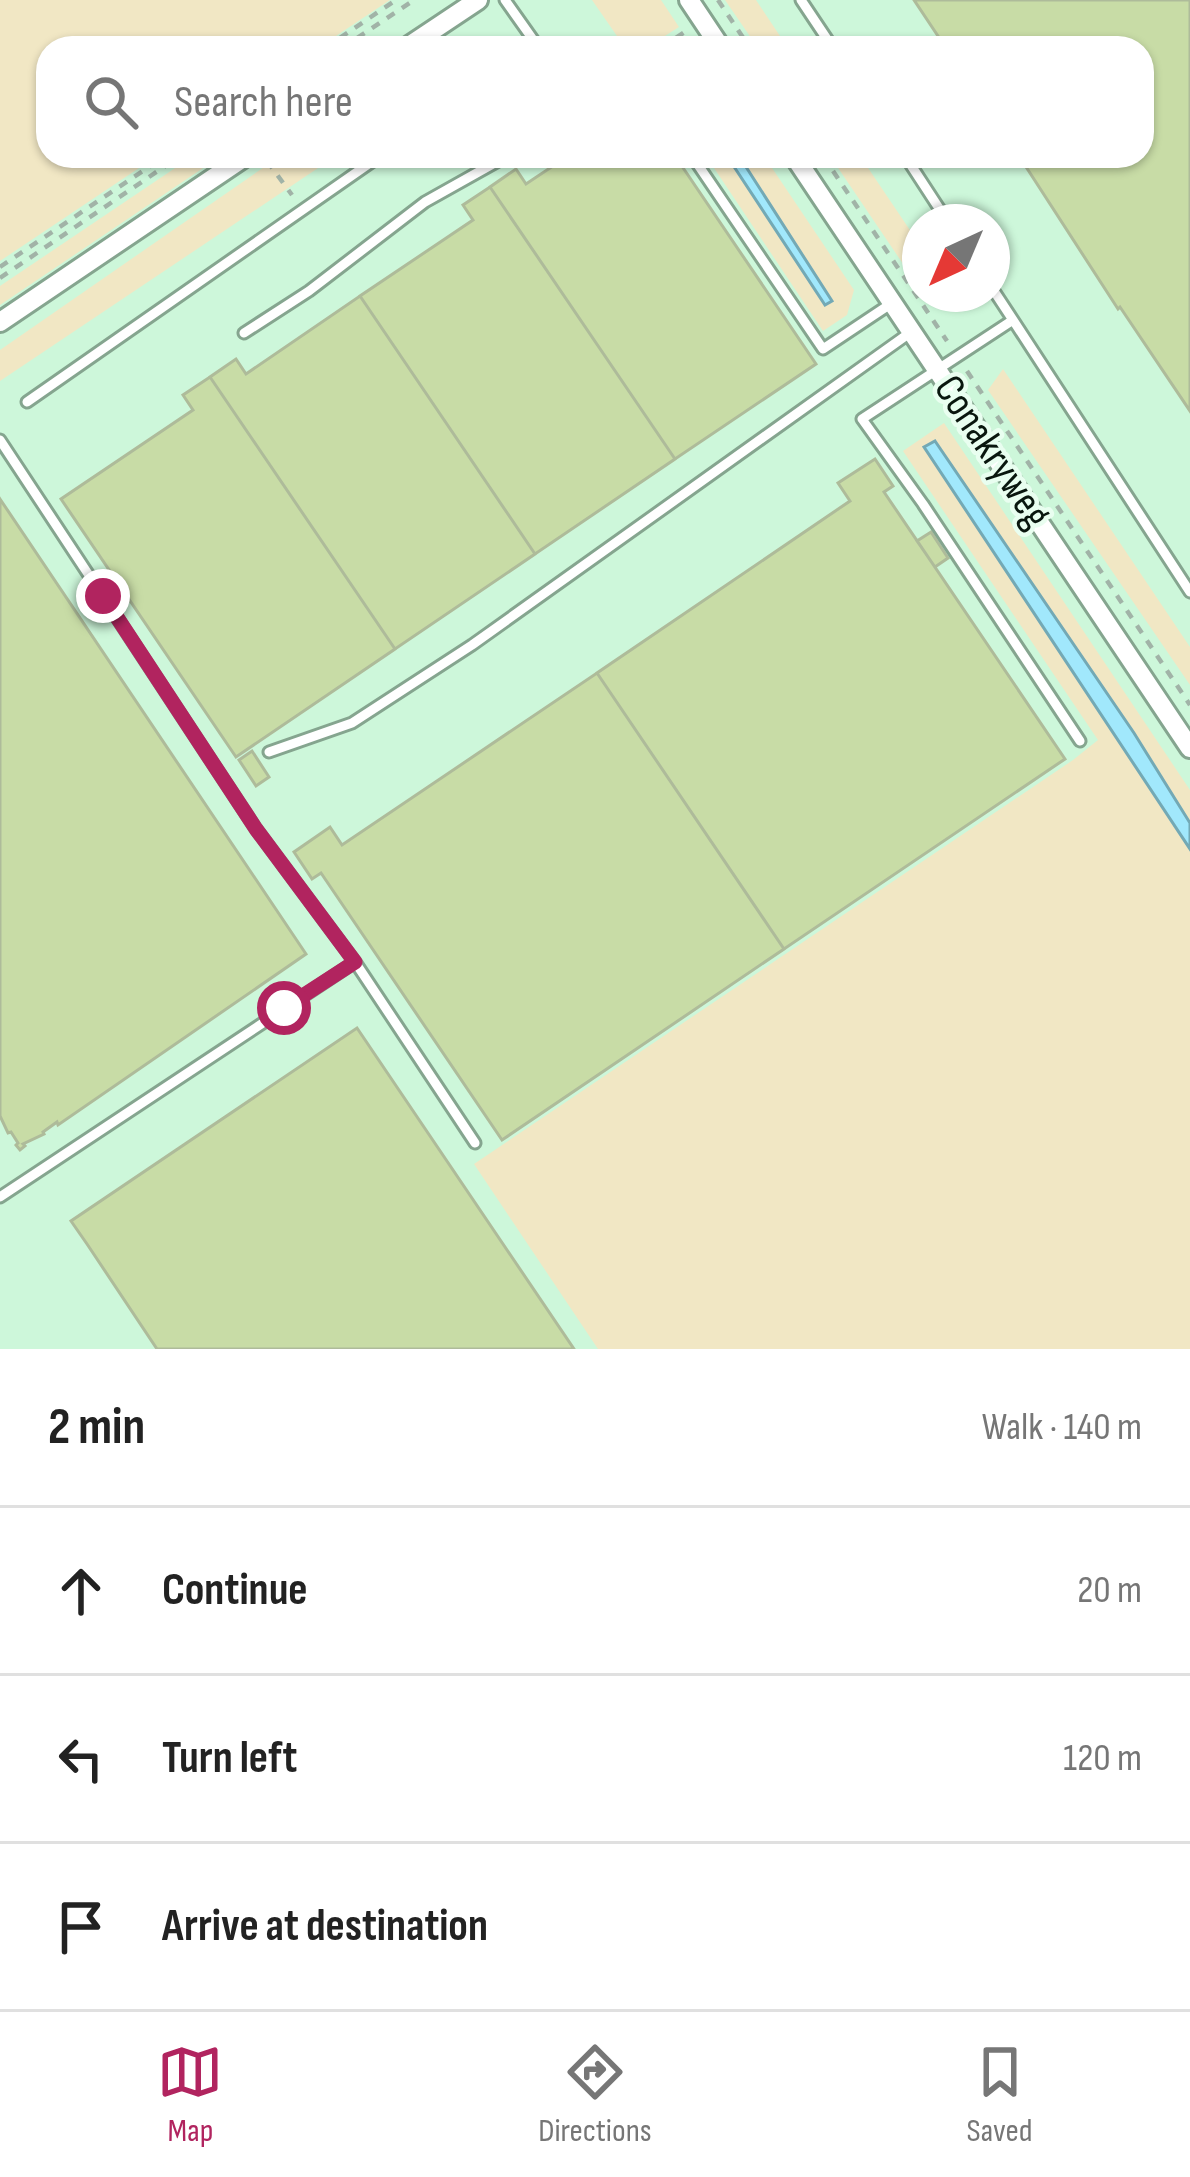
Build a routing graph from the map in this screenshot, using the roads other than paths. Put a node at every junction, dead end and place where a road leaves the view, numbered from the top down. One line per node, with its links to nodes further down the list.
1 (478, 0): 5 (street)
2 (506, 0): 6 (lane)
3 (689, 0): 7 (street)
4 (802, 0): 8 (lane)
5 (424, 36)
6 (531, 36)
7 (713, 36)
8 (825, 36)
9 (228, 168): 19 (street)
10 (363, 168): 23 (lane)
11 (486, 168): 21 (lane)
12 (700, 168): 16 (lane)
13 (802, 168): 16 (street, Conakryweg)
14 (912, 168): 15 (lane)
15 (936, 204)
16 (892, 303): 20 (street, Conakryweg)
17 (1008, 312): 18 (lane)
18 (1013, 320): 22 (lane); 25 (lane)
19 (0, 322)
20 (911, 332): 22 (street, Conakryweg); 28 (lane)
21 (244, 333)
22 (937, 370): 26 (lane); 27 (street, Conakryweg)
23 (27, 402)
24 (0, 440): 29 (lane)
25 (1190, 592)
26 (1080, 741)
27 (1190, 748)
28 (269, 752)
29 (355, 962): 30 (lane); 31 (lane)
30 (475, 1143)
31 (0, 1197)

